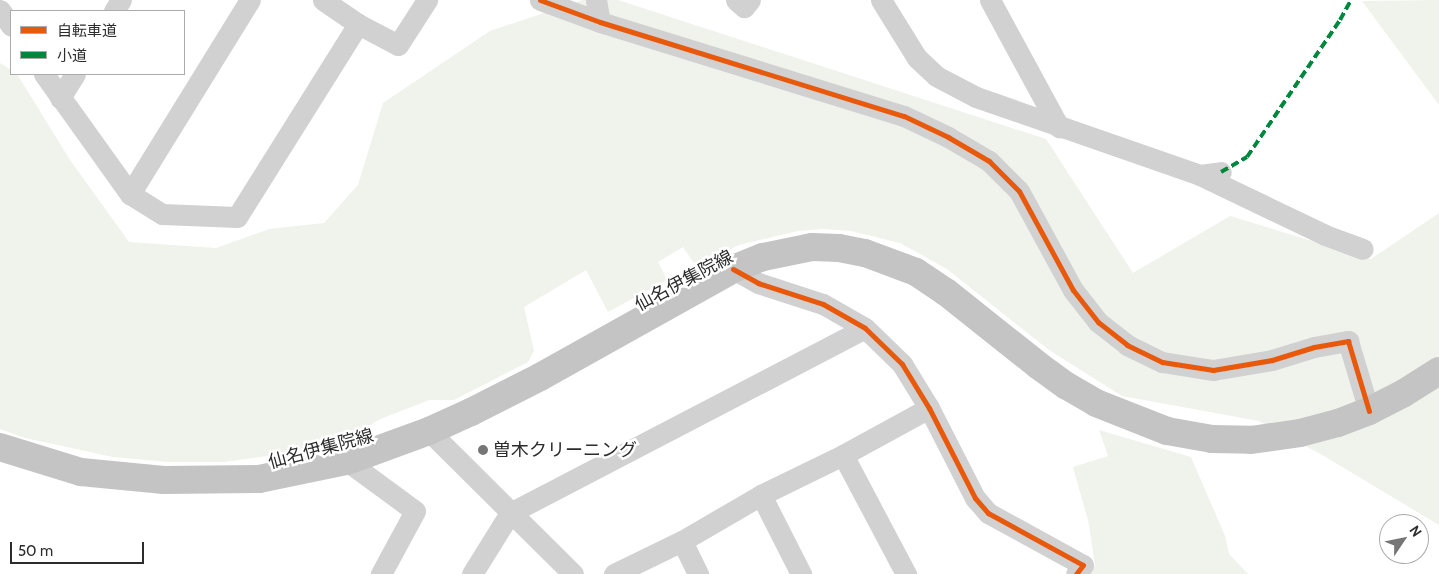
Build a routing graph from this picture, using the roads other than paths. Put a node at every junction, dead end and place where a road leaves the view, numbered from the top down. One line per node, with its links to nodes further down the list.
1 (250, 0): 20 (street)
2 (323, 0): 12 (street)
3 (427, 0): 12 (street)
4 (540, 0): 11 (street)
5 (596, 0): 11 (street)
6 (736, 0): 7 (street)
7 (750, 0)
8 (881, 0): 17 (street)
9 (990, 0): 17 (street)
10 (0, 10): 13 (street)
11 (600, 22): 26 (street)
12 (358, 24): 20 (street)
13 (10, 25)
14 (45, 75): 16 (street)
15 (74, 75): 16 (street)
16 (60, 98): 20 (street)
17 (1059, 127): 19 (street)
18 (1221, 172): 19 (street)
19 (1200, 175): 21 (street)
20 (130, 194)
21 (1363, 249)
22 (732, 269): 23 (street); 26 (main road, 仙名伊集院線); 27 (main road, 仙名伊集院線)
23 (865, 328): 25 (street); 32 (street)
24 (1439, 371): 26 (main road, 仙名伊集院線)
25 (929, 408): 29 (street); 41 (street)
26 (1369, 411)
27 (429, 431): 30 (main road, 仙名伊集院線); 32 (street)
28 (0, 447): 30 (main road, 仙名伊集院線)
29 (843, 455): 31 (street); 40 (street)
30 (347, 461): 34 (street)
31 (761, 495): 33 (street); 39 (street)
32 (510, 513): 35 (street); 36 (street)
33 (682, 541): 37 (street); 38 (street)
34 (381, 574)
35 (472, 574)
36 (573, 574)
37 (614, 574)
38 (698, 574)
39 (801, 574)
40 (906, 574)
41 (1076, 574)

